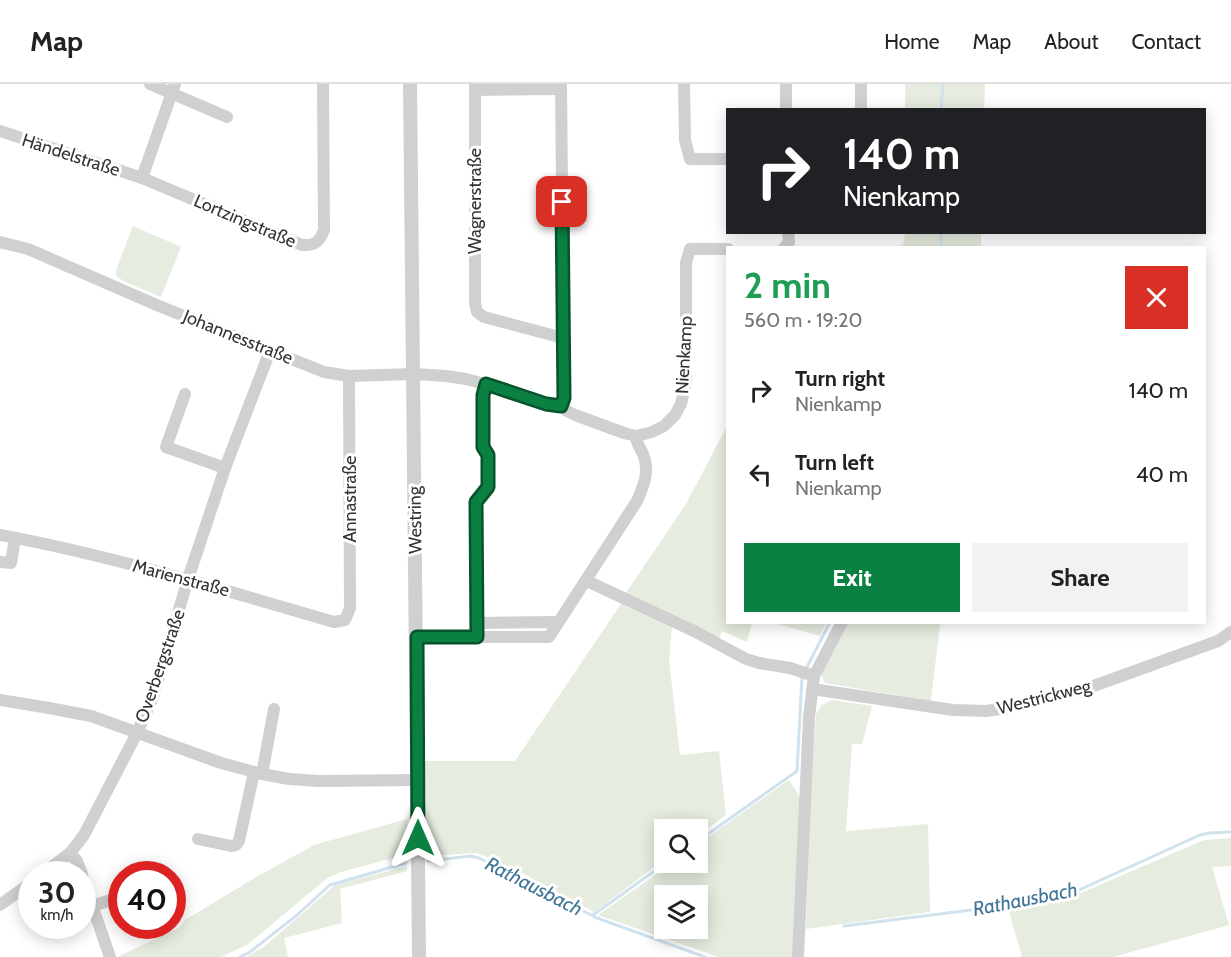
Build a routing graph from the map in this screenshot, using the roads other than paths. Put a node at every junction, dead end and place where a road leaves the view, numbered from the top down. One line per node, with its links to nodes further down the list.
1 (150, 84): 9 (street)
2 (323, 84): 15 (street, Lortzingstraße)
3 (410, 84): 20 (street, Westring)
4 (684, 84): 14 (street)
5 (786, 84): 10 (street)
6 (861, 84): 11 (street)
7 (561, 86): 8 (street, Wagnerstraße); 18 (street)
8 (475, 87): 18 (street, Wagnerstraße)
9 (174, 88): 12 (street); 15 (street)
10 (786, 108)
11 (861, 108)
12 (227, 117)
13 (0, 131): 15 (street, Händelstraße)
14 (726, 159)
15 (142, 178)
16 (0, 242): 19 (street, Johannesstraße)
17 (726, 249): 25 (street, Nienkamp)
18 (563, 338): 24 (street)
19 (270, 351): 21 (street, Johannesstraße); 26 (street, Overbergstraße)
20 (414, 374): 21 (street, Johannesstraße); 22 (street, Johannesstraße); 37 (street, Westring)
21 (349, 376): 32 (street, Annastraße)
22 (486, 384): 24 (street, Johannesstraße); 34 (street)
23 (186, 394): 26 (street)
24 (561, 406): 25 (street, Johannesstraße)
25 (636, 436): 31 (street)
26 (225, 468): 30 (street, Overbergstraße)
27 (0, 535): 28 (street, Marienstraße)
28 (15, 538): 29 (street); 30 (street, Marienstraße)
29 (0, 562)
30 (188, 579): 32 (street, Marienstraße); 42 (street, Overbergstraße)
31 (586, 580): 33 (street); 39 (street, Westrickweg)
32 (345, 620)
33 (558, 622): 34 (street); 38 (street)
34 (477, 623): 38 (street)
35 (841, 624): 39 (street)
36 (1231, 632): 39 (street, Westrickweg)
37 (417, 637): 38 (street); 44 (street, Westring)
38 (477, 637)
39 (813, 683): 54 (street)
40 (0, 700): 42 (street)
41 (274, 709): 43 (street)
42 (137, 733): 43 (street); 46 (street, Overbergstraße)
43 (258, 773): 44 (street); 45 (street)
44 (418, 780): 53 (street, Westring)
45 (198, 839)
46 (70, 853): 47 (street, Overbergstraße); 48 (street)
47 (59, 861)
48 (77, 861)
49 (18, 892): 50 (street)
50 (0, 904)
51 (96, 915): 52 (street)
52 (110, 957)
53 (419, 957)
54 (798, 957)

